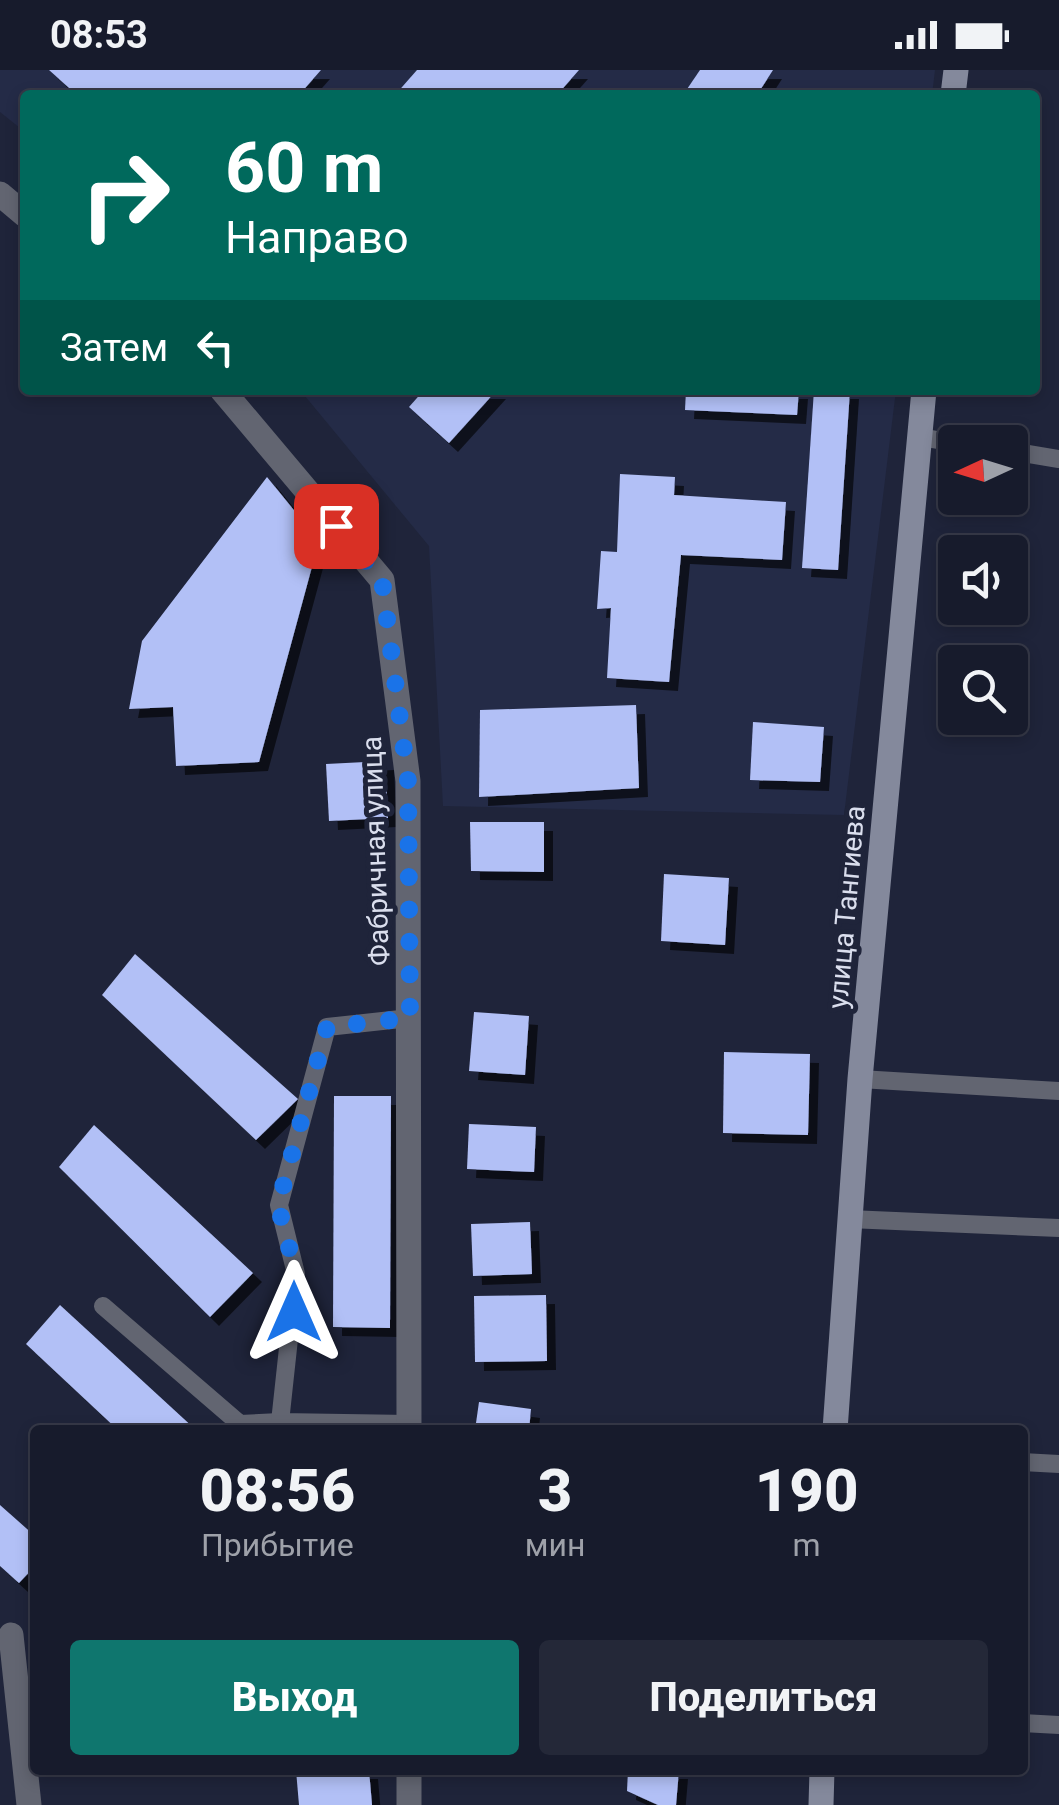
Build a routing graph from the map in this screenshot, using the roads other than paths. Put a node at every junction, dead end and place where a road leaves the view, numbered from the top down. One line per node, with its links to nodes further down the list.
1 (0, 194): 2 (street)
2 (20, 211)
3 (226, 395): 9 (street, Фабричная улица)
4 (924, 395): 5 (main road, улица Тангиева)
5 (920, 437): 6 (lane); 10 (main road, улица Тангиева)
6 (938, 440)
7 (1028, 454): 8 (lane)
8 (1059, 459)
9 (410, 1018): 15 (lane); 17 (street, Фабричная улица)
10 (860, 1079): 11 (lane); 12 (main road, улица Тангиева)
11 (1059, 1091)
12 (849, 1219): 13 (lane); 18 (main road, улица Тангиева)
13 (1059, 1228)
14 (103, 1306): 15 (lane)
15 (280, 1422): 16 (lane)
16 (357, 1425)
17 (409, 1425)
18 (835, 1425)
19 (1028, 1462): 20 (lane)
20 (1059, 1464)
21 (11, 1635): 26 (street)
22 (1028, 1723): 23 (lane)
23 (1059, 1725)
24 (409, 1775): 27 (street)
25 (822, 1775): 28 (main road)
26 (29, 1805)
27 (409, 1805)
28 (821, 1805)

